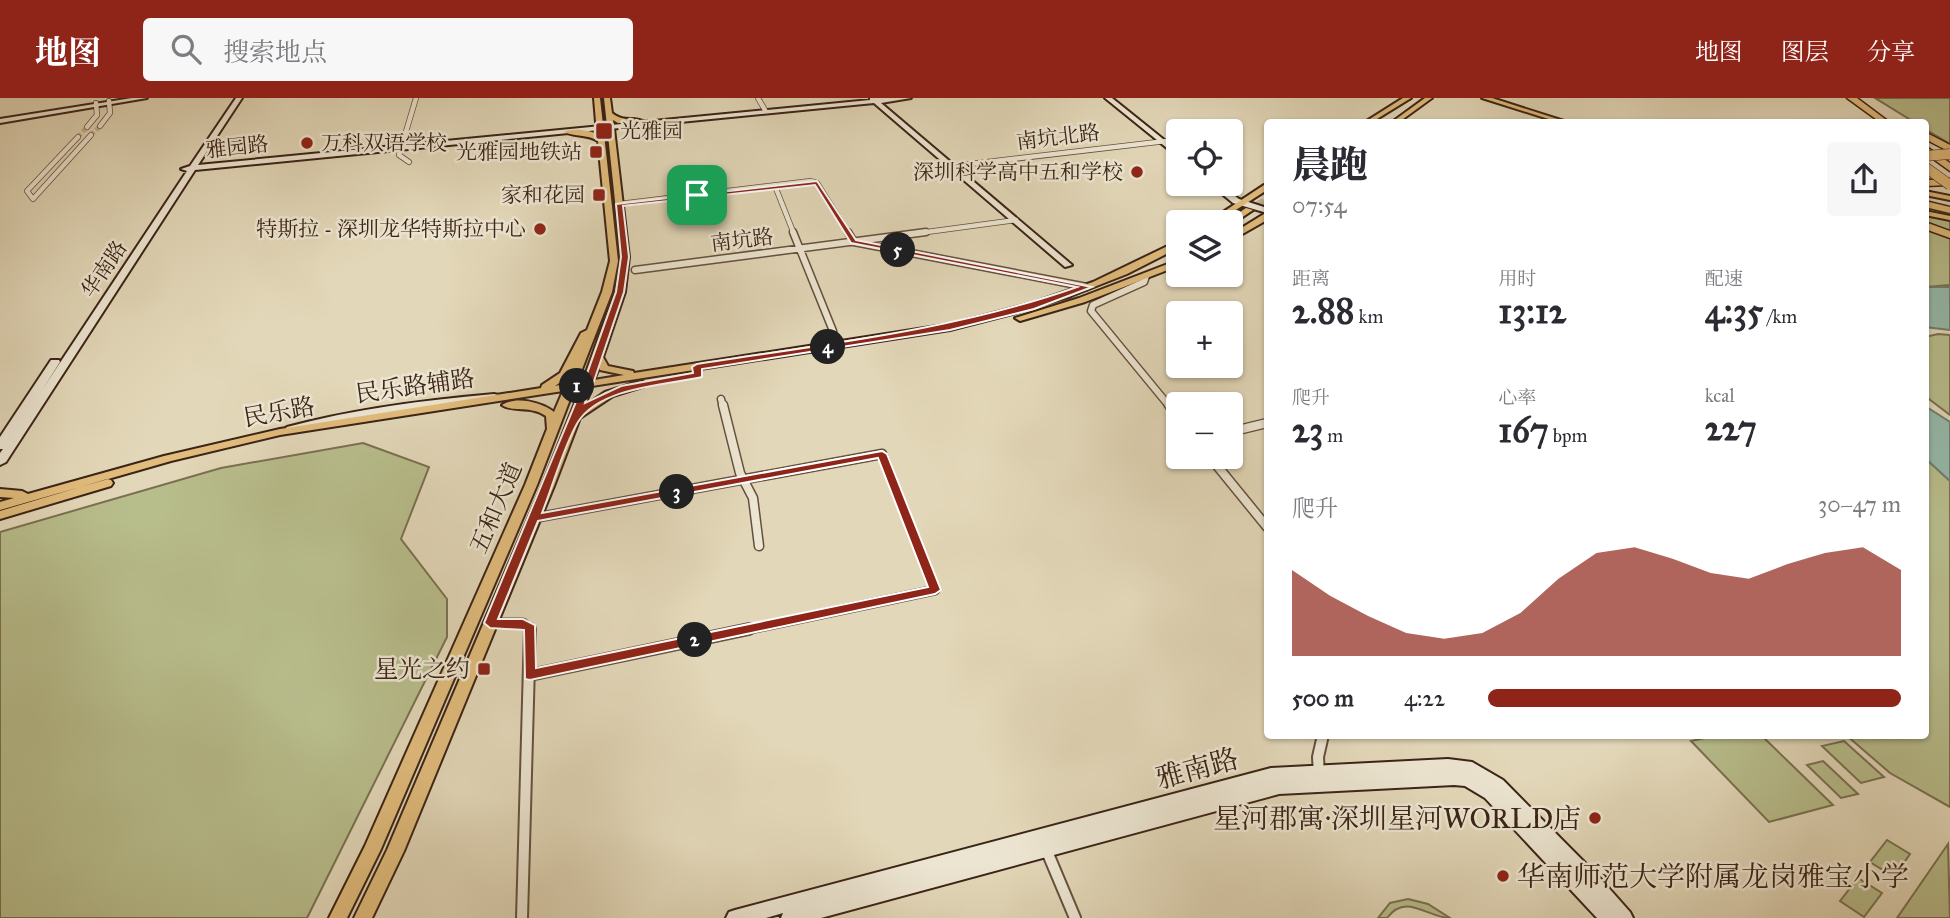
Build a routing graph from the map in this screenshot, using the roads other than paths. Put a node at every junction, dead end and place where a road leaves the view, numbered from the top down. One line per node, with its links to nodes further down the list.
1 (129, 98): 23 (main road)
2 (144, 98): 18 (main road)
3 (237, 98): 61 (main road, 华南路)
4 (416, 98): 54 (street)
5 (597, 98): 29 (main road, 五和大道)
6 (607, 98): 28 (main road, 五和大道)
7 (758, 98): 26 (street)
8 (908, 98): 19 (main road, 雅园路)
9 (1108, 98): 53 (main road)
10 (1114, 98): 53 (main road)
11 (1419, 98): 32 (main road)
12 (1429, 98): 33 (main road)
13 (1436, 98): 34 (main road)
14 (1485, 98): 36 (main road)
15 (1842, 98): 25 (highway)
16 (1851, 98): 39 (highway)
17 (1866, 98): 40 (highway)
18 (138, 99): 23 (main road); 27 (main road)
19 (877, 99): 21 (main road, 雅园路); 59 (main road)
20 (1475, 99): 35 (main road)
21 (860, 100): 26 (main road, 雅园路); 42 (main road, 雅园路)
22 (1406, 100): 30 (main road); 31 (main road)
23 (109, 102): 24 (main road); 27 (street)
24 (97, 107): 41 (main road); 41 (main road); 45 (street)
25 (1854, 109): 37 (highway); 38 (highway)
26 (765, 110): 42 (main road, 雅园路)
27 (110, 113): 44 (street)
28 (609, 114): 43 (main road); 46 (main road, 五和大道)
29 (599, 115): 46 (main road, 五和大道); 47 (main road)
30 (1373, 119)
31 (1380, 119)
32 (1388, 119)
33 (1399, 119)
34 (1410, 119)
35 (1539, 119)
36 (1554, 119)
37 (1865, 119)
38 (1869, 119)
39 (1881, 119)
40 (1895, 119)
41 (0, 120)
42 (672, 121): 43 (main road, 雅园路)
43 (640, 124): 46 (main road, 雅园路); 51 (main road)
44 (100, 126)
45 (87, 127)
46 (605, 127): 47 (main road, 雅园路); 50 (main road, 五和大道); 51 (main road, 五和大道)
47 (569, 131): 50 (main road); 54 (main road, 雅园路)
48 (91, 135): 49 (street)
49 (78, 137)
50 (601, 140): 91 (main road, 五和大道)
51 (612, 140): 71 (main road, 五和大道)
52 (1929, 140): 56 (highway)
53 (1164, 141): 59 (street, 南坑北路)
54 (402, 148): 58 (street); 61 (main road, 雅园路)
55 (1929, 152): 60 (highway)
56 (1950, 153): 57 (highway, bridge)
57 (1929, 156)
58 (409, 162)
59 (953, 166): 76 (main road)
60 (1950, 168)
61 (191, 169): 104 (main road, 华南路); 105 (main road, 华南路)
62 (1929, 170): 64 (highway, bridge)
63 (1929, 183): 64 (highway)
64 (1950, 183)
65 (775, 186): 71 (street); 81 (street); 82 (street)
66 (1929, 194): 69 (main road)
67 (1234, 196): 73 (main road)
68 (1238, 196): 73 (main road)
69 (1950, 198)
70 (1929, 202): 72 (highway)
71 (620, 204): 93 (main road, 五和大道)
72 (1950, 208)
73 (1257, 209): 77 (main road); 78 (main road)
74 (1929, 214): 75 (main road)
75 (1950, 218)
76 (1016, 220): 81 (street, 南坑路); 85 (main road)
77 (1243, 220)
78 (1243, 225)
79 (1929, 227): 80 (highway)
80 (1950, 235)
81 (854, 242): 82 (street, 南坑路); 90 (street)
82 (800, 248): 88 (street, 南坑路); 92 (street)
83 (1166, 251): 86 (main road)
84 (1166, 256): 86 (main road)
85 (1068, 265)
86 (1135, 268): 90 (main road)
87 (1166, 268): 89 (main road)
88 (635, 270)
89 (1146, 276): 94 (main road); 99 (street)
90 (1087, 287): 94 (main road)
91 (599, 312): 96 (main road, 五和大道); 98 (main road)
92 (833, 331)
93 (598, 358): 94 (main road); 96 (main road, 五和大道)
94 (698, 371): 95 (main road); 96 (main road)
95 (641, 384): 96 (main road); 100 (main road)
96 (578, 390): 98 (main road, 民乐路); 100 (main road, 五和大道); 103 (main road, 五和大道)
97 (720, 399): 107 (street)
98 (511, 401): 103 (main road); 108 (main road, 民乐路); 111 (main road, 民乐路)
99 (1166, 402)
100 (573, 421): 112 (main road, 五和大道)
101 (1264, 424): 102 (street)
102 (1243, 429)
103 (553, 433): 120 (main road, 五和大道)
104 (0, 446)
105 (0, 462)
106 (1220, 469): 113 (street)
107 (745, 479): 112 (street); 114 (street); 116 (street)
108 (50, 491): 109 (main road); 110 (main road, 民乐路)
109 (0, 493)
110 (0, 506)
111 (0, 515)
112 (534, 518): 115 (main road, 五和大道)
113 (1264, 523)
114 (759, 546)
115 (490, 623): 116 (street); 121 (main road, 五和大道)
116 (530, 675): 122 (street)
117 (1322, 739): 118 (street)
118 (1320, 778): 119 (main road, 雅南路); 123 (main road, 雅南路); 126 (main road, 雅南路); 127 (main road, 雅南路)
119 (1046, 849): 124 (main road, 雅南路); 125 (street)
120 (338, 918)
121 (363, 918)
122 (522, 918)
123 (734, 918)
124 (790, 918)
125 (1075, 918)
126 (1609, 918)
127 (1624, 918)

